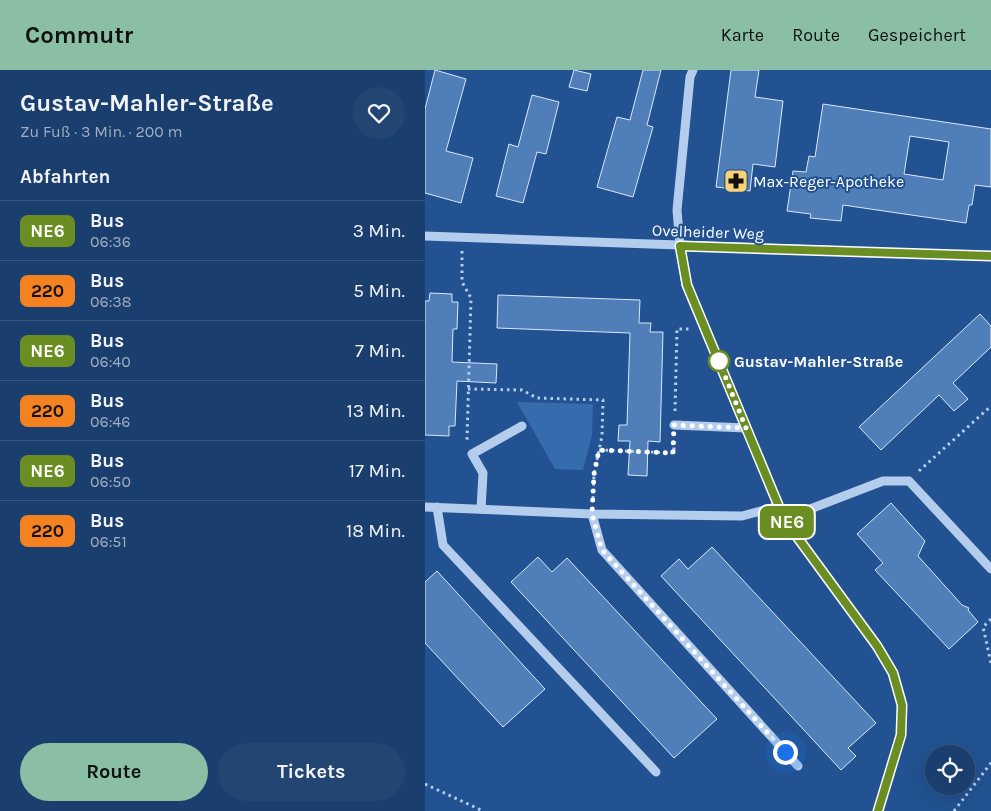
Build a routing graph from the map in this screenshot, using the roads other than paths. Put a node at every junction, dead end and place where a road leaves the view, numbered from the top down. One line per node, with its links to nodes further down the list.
1 (693, 70): 3 (street)
2 (425, 236): 3 (street, Ovelheider Weg)
3 (680, 246): 4 (street, Ovelheider Weg); 7 (street)
4 (991, 256)
5 (674, 425): 7 (street)
6 (522, 426): 11 (street)
7 (746, 428): 8 (street)
8 (779, 506): 12 (street); 13 (street)
9 (425, 507): 10 (street)
10 (437, 507): 11 (street); 16 (street)
11 (481, 509): 12 (street)
12 (592, 514): 15 (street)
13 (784, 519): 14 (street); 17 (street)
14 (991, 569)
15 (799, 766)
16 (656, 772)
17 (878, 811)

